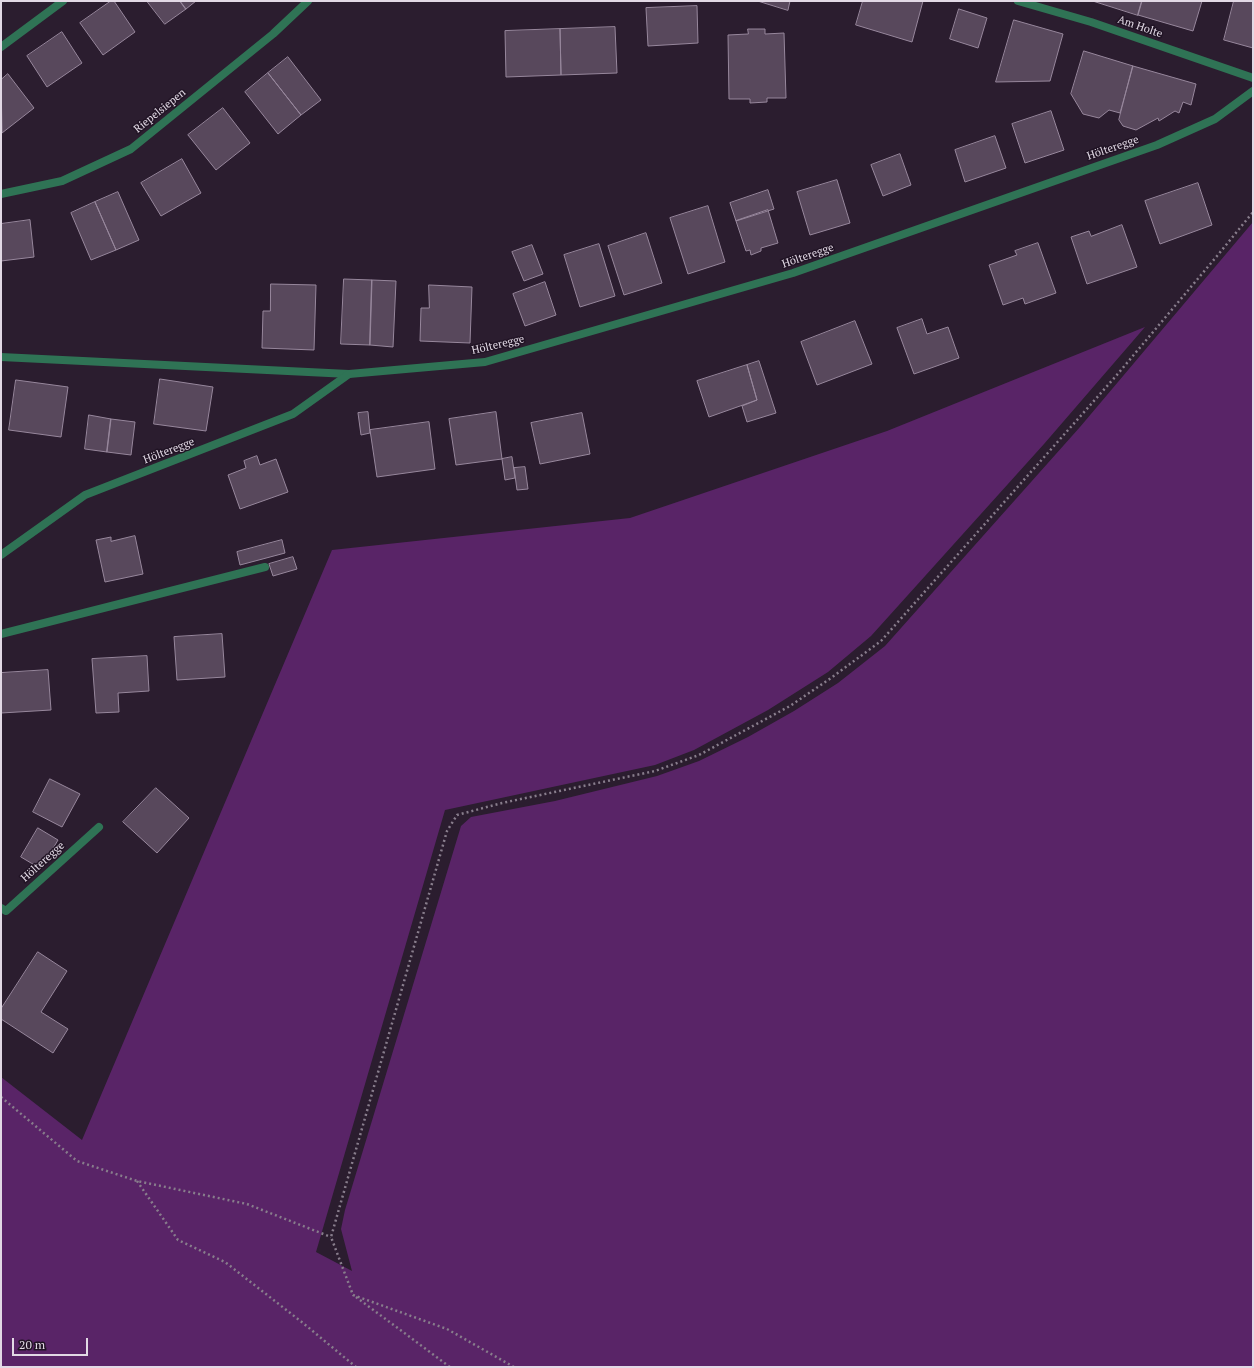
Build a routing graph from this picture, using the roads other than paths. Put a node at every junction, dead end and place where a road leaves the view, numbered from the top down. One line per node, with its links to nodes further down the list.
1 (64, 1): 4 (street)
2 (308, 1): 7 (street, Riepelsiepen)
3 (1018, 1): 5 (street, Am Holte)
4 (1, 47)
5 (1253, 78)
6 (1253, 91): 9 (street, Hölteregge)
7 (1, 194)
8 (1, 357): 9 (street, Hölteregge)
9 (348, 374): 10 (street, Hölteregge)
10 (1, 555)
11 (265, 567): 12 (street)
12 (1, 634)
13 (99, 826): 14 (street, Hölteregge)
14 (1, 908)

